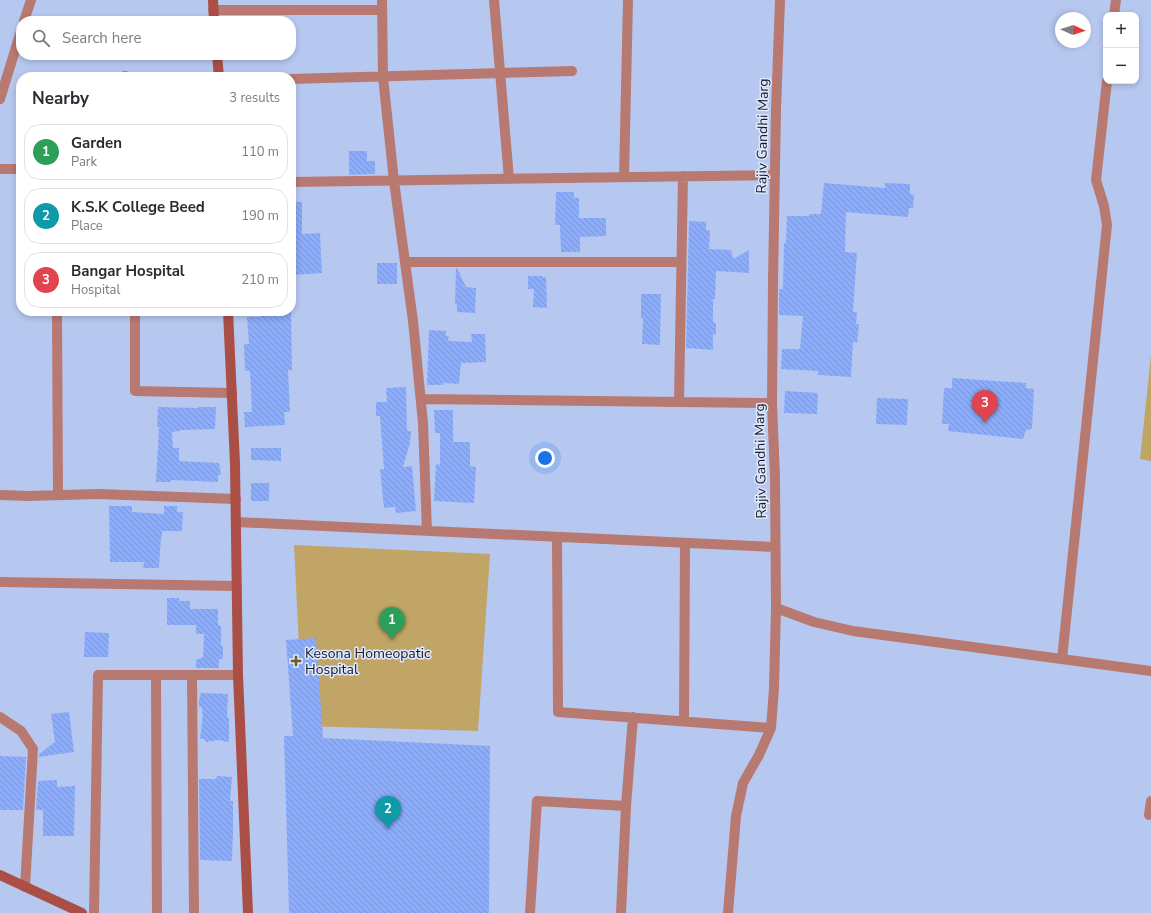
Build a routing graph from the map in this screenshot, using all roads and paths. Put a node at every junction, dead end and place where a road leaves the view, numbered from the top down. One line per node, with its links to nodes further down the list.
1 (31, 0): 9 (street)
2 (494, 0): 15 (street)
3 (628, 0): 24 (street)
4 (780, 0): 22 (street, Rajiv Gandhi Marg)
5 (1116, 0): 8 (street)
6 (213, 5): 7 (street); 10 (street)
7 (382, 5): 16 (street)
8 (1114, 12)
9 (26, 16)
10 (214, 16)
11 (16, 47): 19 (street)
12 (217, 60): 14 (street)
13 (572, 71): 15 (street)
14 (219, 72)
15 (500, 73): 16 (street); 25 (street)
16 (383, 77): 17 (street); 26 (street)
17 (296, 79)
18 (1107, 84): 48 (street)
19 (0, 99)
20 (0, 168): 21 (street)
21 (16, 169)
22 (775, 175): 23 (street); 36 (street, Rajiv Gandhi Marg)
23 (683, 176): 24 (street); 29 (street)
24 (624, 177): 25 (street)
25 (509, 179): 26 (street)
26 (394, 181): 27 (street); 28 (street)
27 (296, 182)
28 (406, 262): 29 (street); 34 (street)
29 (681, 262): 35 (street)
30 (57, 316): 37 (street)
31 (135, 316): 33 (street)
32 (228, 316): 33 (street)
33 (232, 393): 39 (street)
34 (421, 399): 35 (street); 41 (street)
35 (679, 401): 36 (street)
36 (772, 403): 44 (street, Rajiv Gandhi Marg)
37 (58, 495): 38 (street); 39 (street)
38 (0, 496)
39 (236, 499): 40 (street)
40 (236, 522): 41 (street); 46 (street)
41 (427, 531): 42 (street)
42 (557, 537): 43 (street); 54 (street)
43 (685, 543): 44 (street); 55 (street)
44 (775, 547): 47 (street, Rajiv Gandhi Marg)
45 (0, 582): 46 (street)
46 (237, 586): 52 (street)
47 (776, 608): 48 (street); 56 (street, Rajiv Gandhi Marg)
48 (1062, 659): 49 (street)
49 (1151, 671)
50 (156, 675): 51 (street); 63 (street); 64 (street)
51 (192, 675): 52 (street); 65 (street)
52 (238, 675): 66 (street)
53 (0, 717): 61 (street)
54 (633, 717): 55 (street); 58 (street)
55 (684, 721): 56 (street)
56 (770, 728): 69 (street, Rajiv Gandhi Marg)
57 (1151, 801): 59 (street)
58 (626, 806): 67 (street); 68 (street)
59 (1149, 815)
60 (0, 875): 61 (street)
61 (25, 887): 62 (street)
62 (82, 913)
63 (94, 913)
64 (157, 913)
65 (194, 913)
66 (248, 913)
67 (530, 913)
68 (621, 913)
69 (728, 913)

